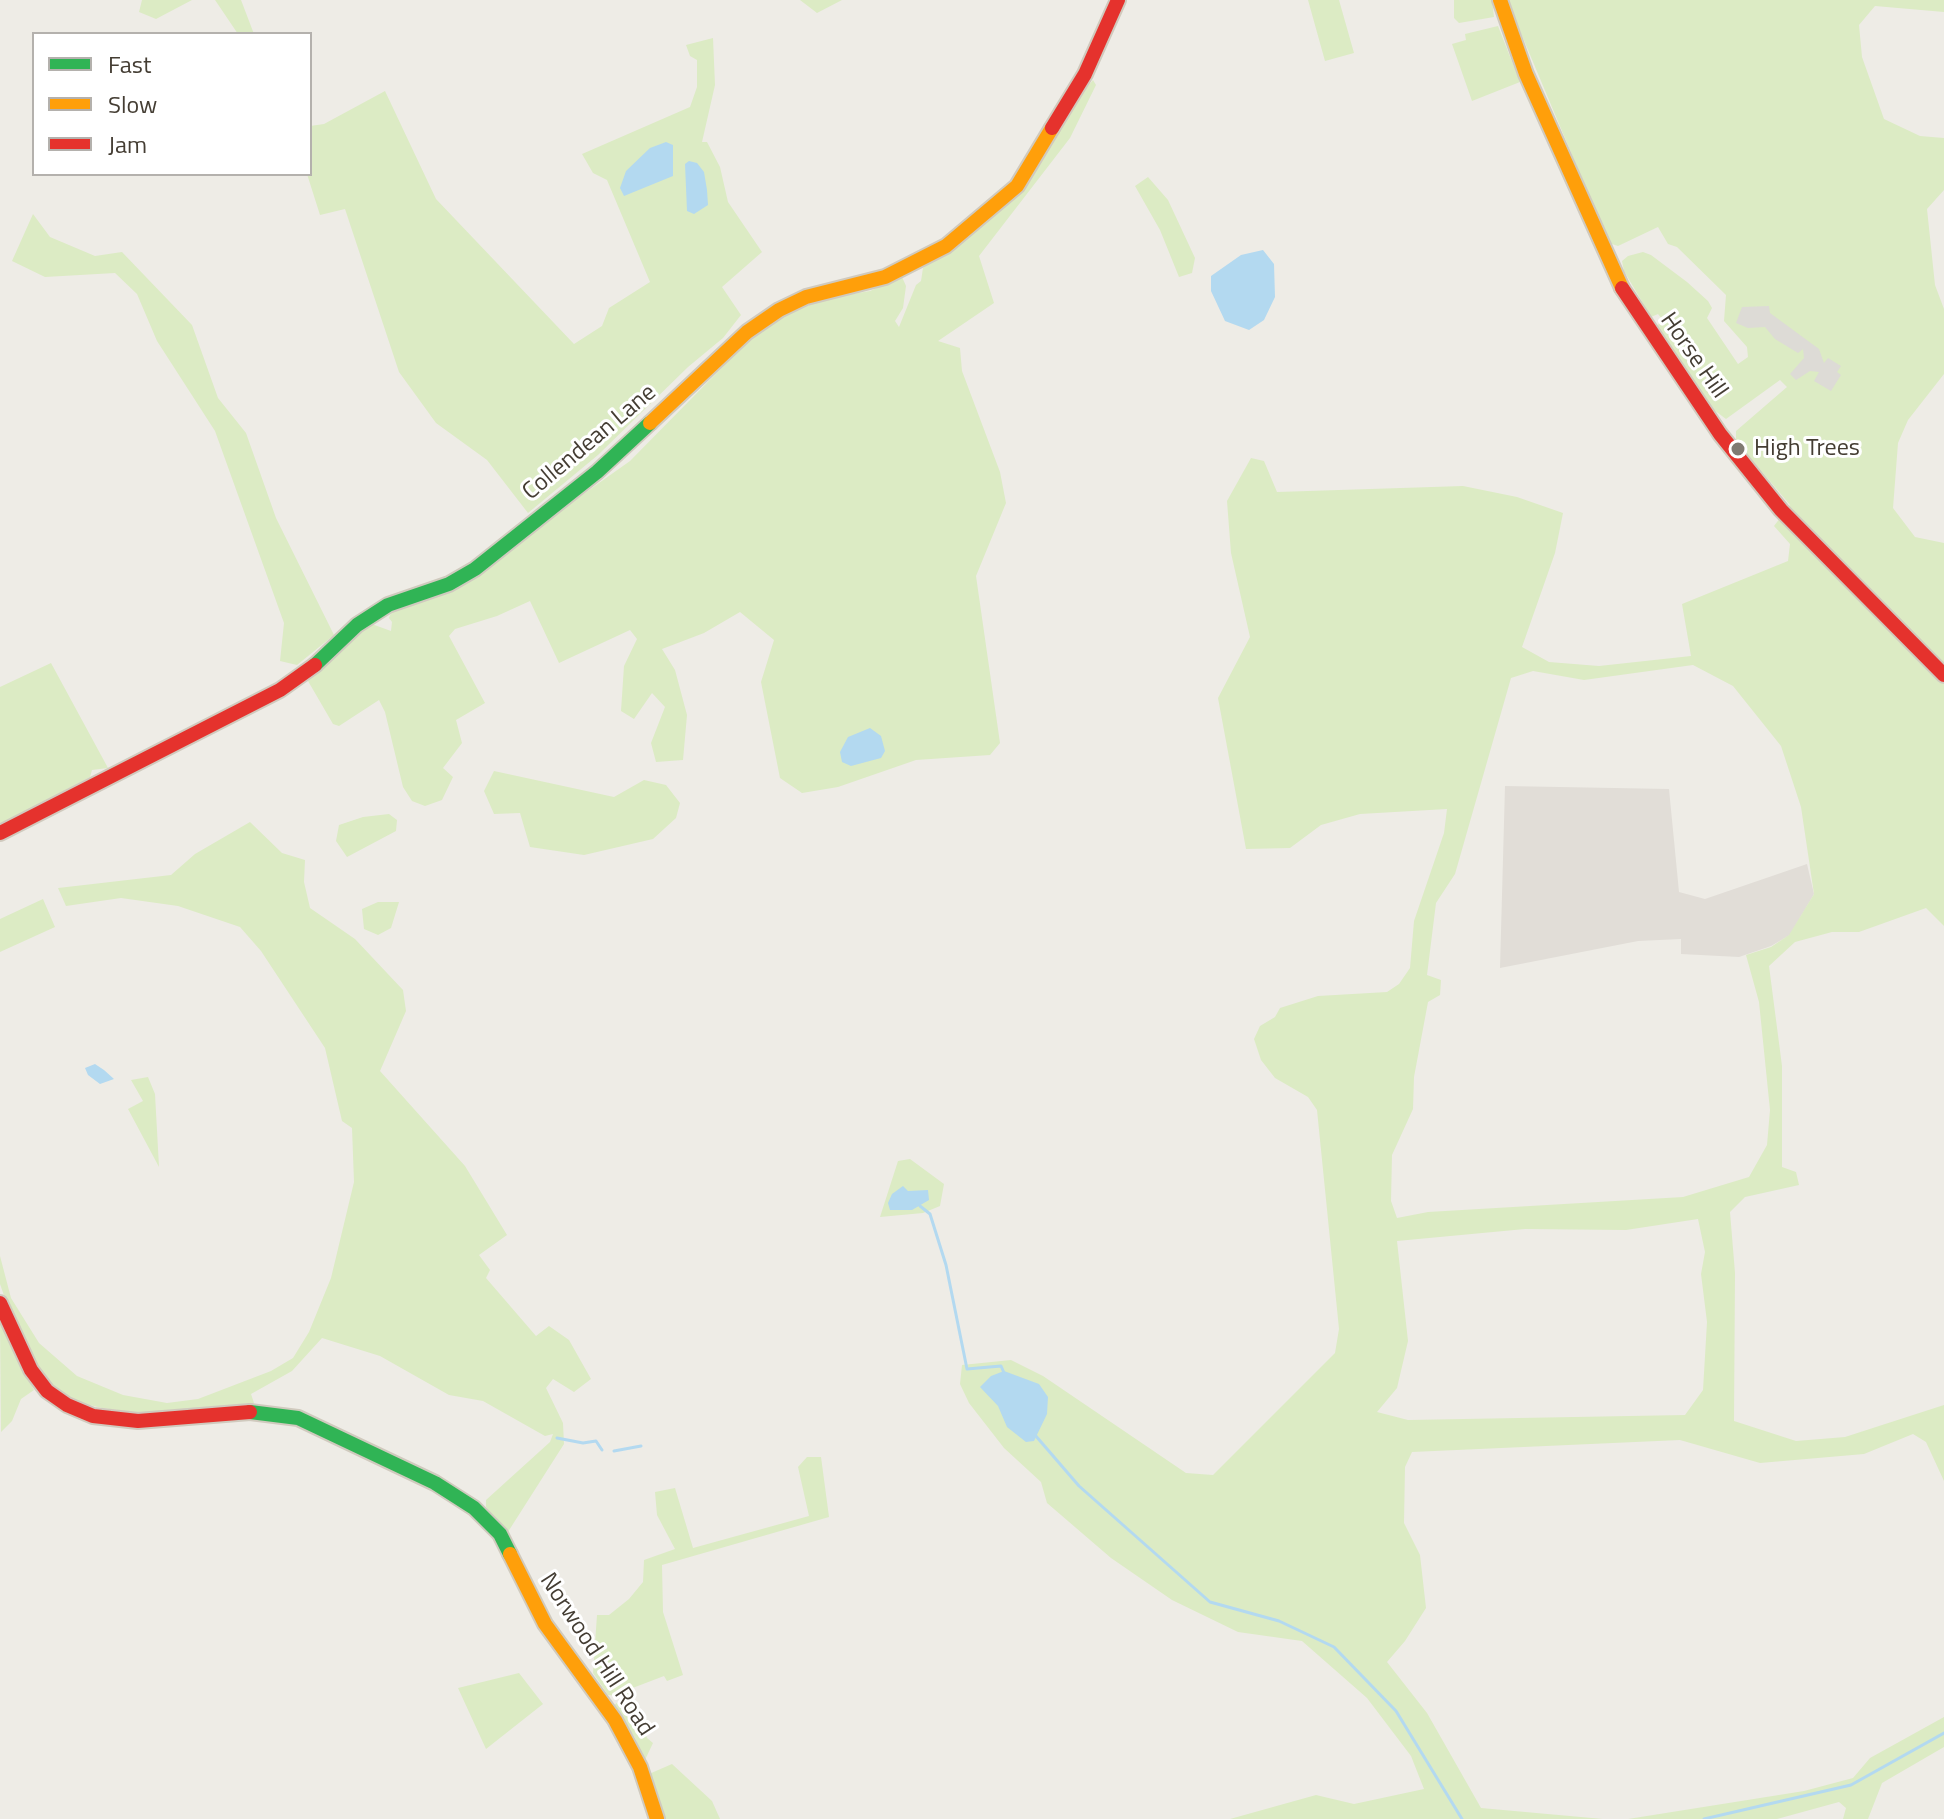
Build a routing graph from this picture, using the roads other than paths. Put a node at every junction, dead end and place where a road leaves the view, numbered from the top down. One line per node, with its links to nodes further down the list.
1 (1118, 0): 4 (street, Collendean Lane)
2 (1500, 0): 3 (street, Horse Hill)
3 (1944, 675)
4 (0, 833)
5 (0, 1303): 6 (street, Norwood Hill Road)
6 (657, 1819)

